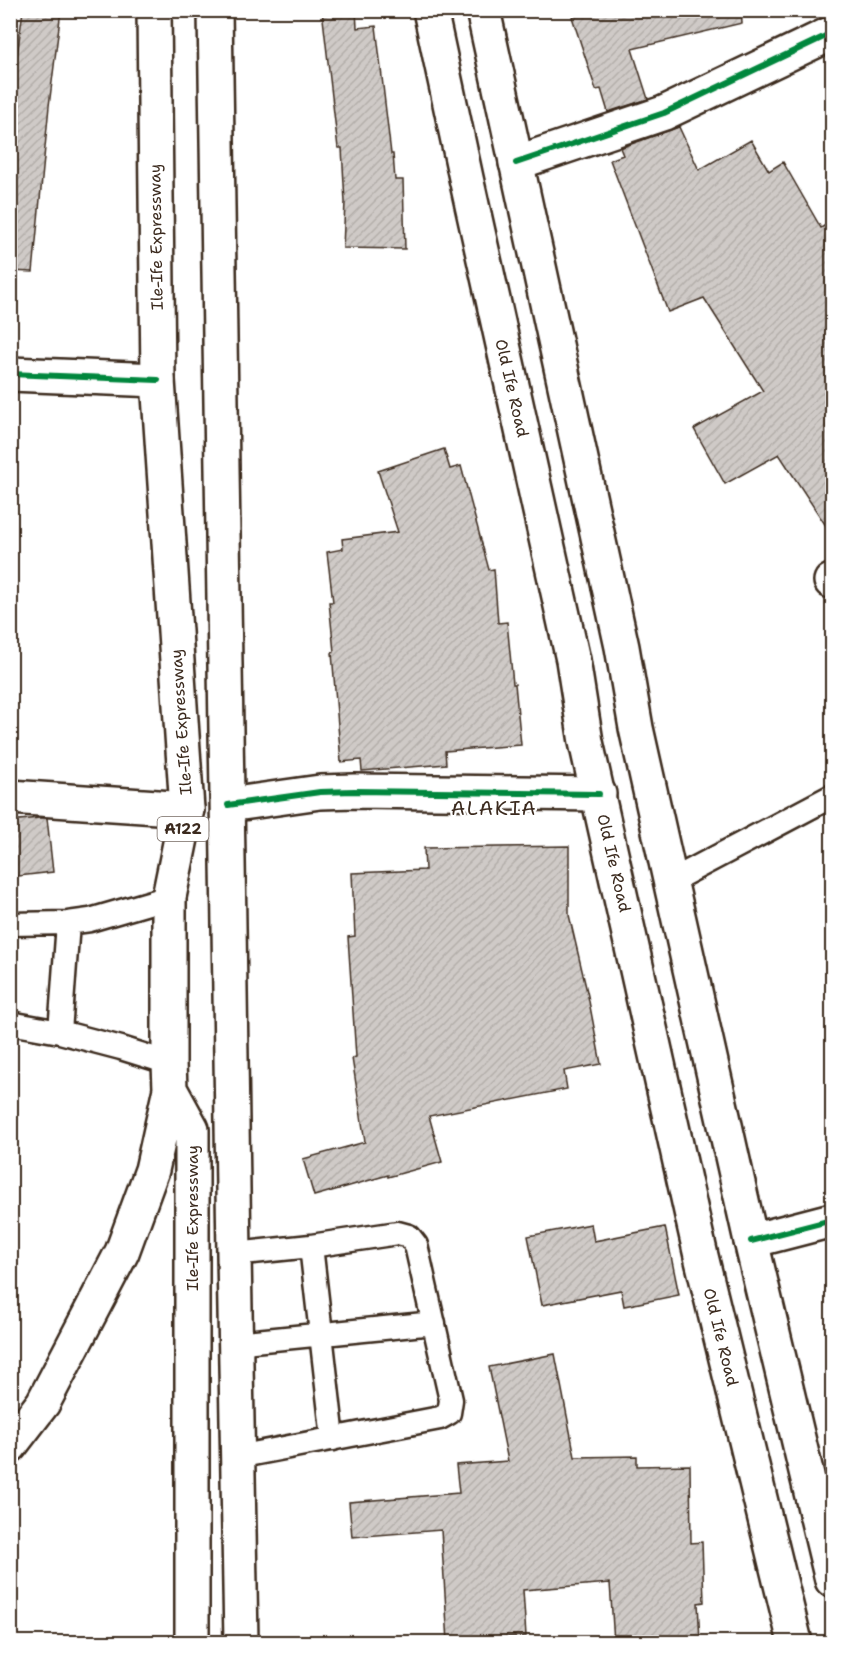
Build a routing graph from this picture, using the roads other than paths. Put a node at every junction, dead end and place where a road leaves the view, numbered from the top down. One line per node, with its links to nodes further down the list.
1 (154, 10): 8 (main road, Ile-Ife Expressway / A122)
2 (215, 10): 14 (main road, A122)
3 (430, 10): 10 (main road, Old Ife Road)
4 (483, 10): 6 (main road)
5 (832, 33): 6 (main road)
6 (516, 163): 9 (main road)
7 (10, 374): 8 (main road)
8 (158, 380): 15 (main road, Ile-Ife Expressway / A122)
9 (622, 647): 10 (main road); 16 (main road)
10 (573, 660): 11 (main road, Old Ife Road)
11 (599, 794): 14 (main road); 36 (main road, Old Ife Road)
12 (832, 796): 16 (lane)
13 (10, 797): 15 (main road)
14 (228, 805): 26 (main road, A122)
15 (187, 810): 17 (main road, Ile-Ife Expressway / A122)
16 (671, 881): 24 (main road)
17 (169, 897): 18 (lane); 22 (main road, Ile-Ife Expressway / A122)
18 (68, 923): 19 (lane); 21 (lane)
19 (10, 924)
20 (10, 1023): 21 (lane)
21 (60, 1032): 22 (lane)
22 (170, 1076): 31 (main road); 34 (main road, Ile-Ife Expressway / A122)
23 (832, 1220): 24 (main road)
24 (751, 1241): 33 (main road)
25 (311, 1246): 26 (lane); 27 (lane); 28 (lane)
26 (234, 1254): 29 (main road, A122)
27 (434, 1323): 28 (lane); 30 (lane)
28 (321, 1335): 29 (lane); 30 (lane)
29 (235, 1343): 32 (main road, A122)
30 (333, 1439): 32 (lane)
31 (10, 1446)
32 (237, 1457): 35 (main road, A122)
33 (832, 1580)
34 (192, 1642)
35 (241, 1642)
36 (795, 1642)

